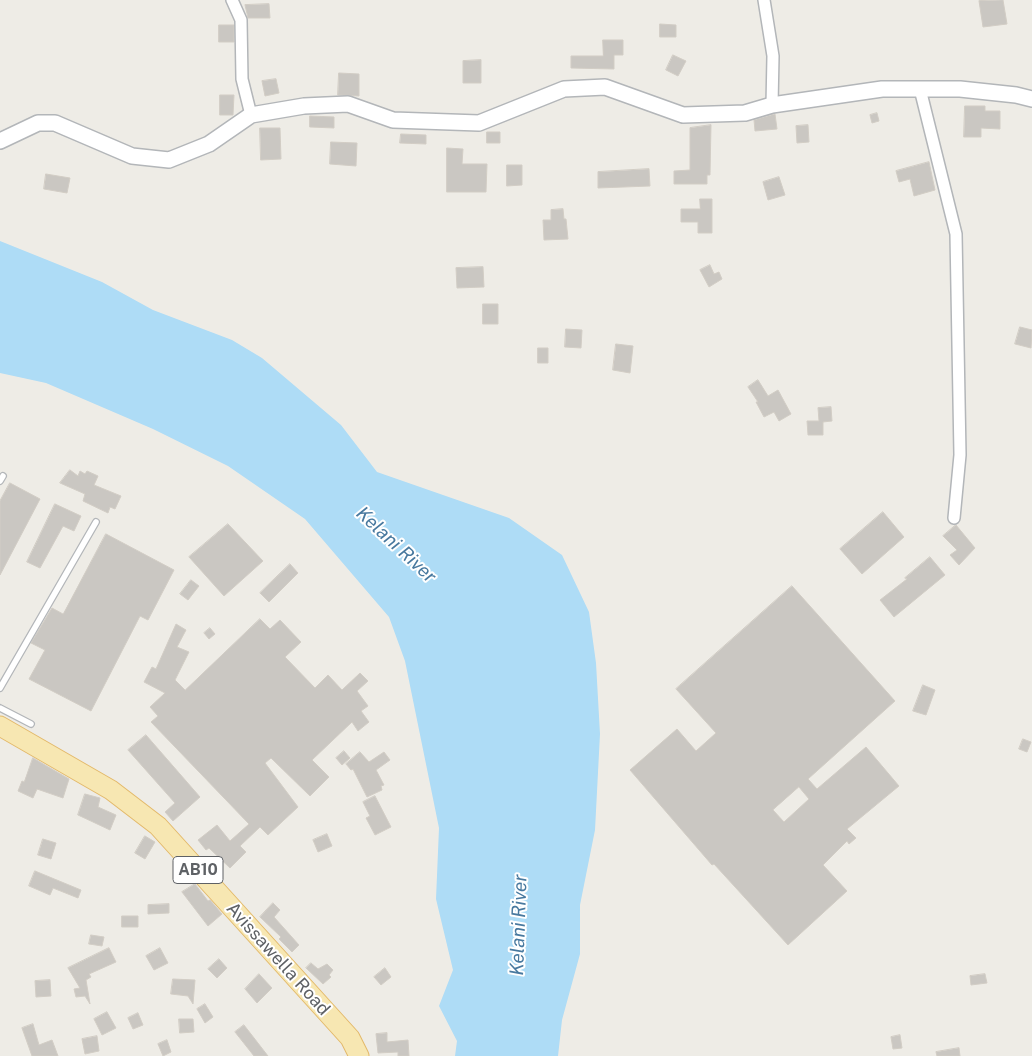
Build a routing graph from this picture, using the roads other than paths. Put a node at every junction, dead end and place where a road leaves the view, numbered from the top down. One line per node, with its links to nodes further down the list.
1 (232, 0): 6 (street)
2 (764, 0): 5 (street)
3 (920, 88): 4 (street); 5 (street); 8 (street)
4 (1032, 99)
5 (772, 105): 6 (street)
6 (251, 115): 7 (street)
7 (0, 141)
8 (954, 518)
9 (96, 522): 10 (lane)
10 (2, 680): 11 (lane)
11 (0, 688)
12 (0, 708): 13 (lane)
13 (32, 724)
14 (0, 726): 15 (main road, Avissawella Road / AB10)
15 (359, 1056)

